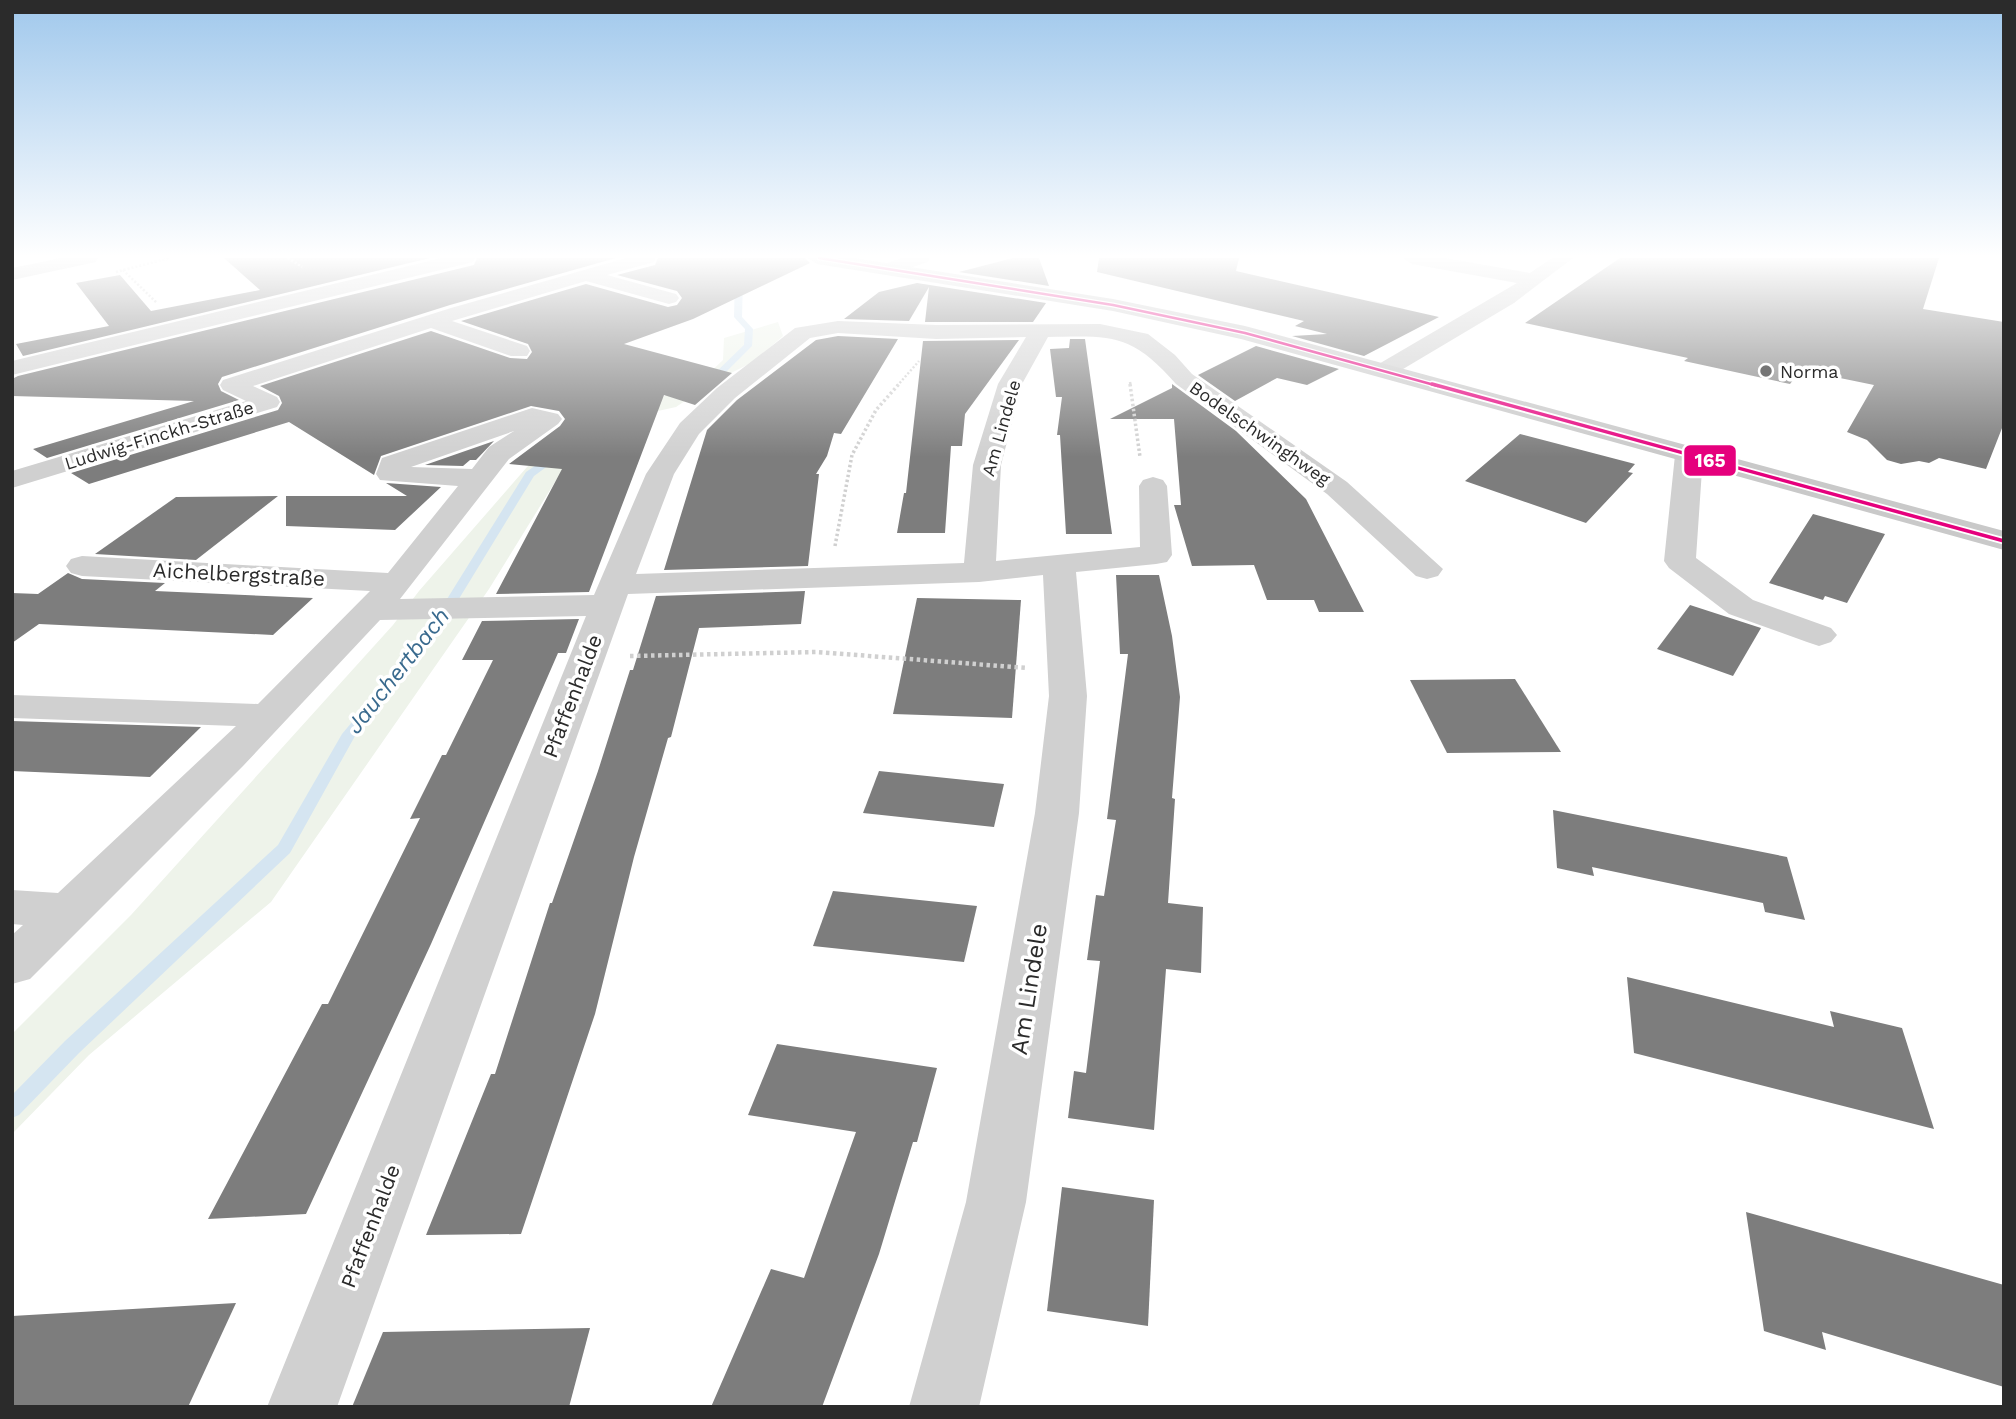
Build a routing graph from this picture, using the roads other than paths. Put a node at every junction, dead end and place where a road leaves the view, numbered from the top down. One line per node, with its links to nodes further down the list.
1 (193, 324): 10 (street)
2 (422, 324): 14 (street, Ludwig-Finckh-Straße)
3 (441, 324): 9 (street)
4 (1087, 324): 7 (street)
5 (1204, 324): 11 (street)
6 (1461, 324): 11 (street)
7 (1079, 330): 8 (street, Pfaffenhalde); 19 (street, Bodelschwinghweg)
8 (1040, 332): 20 (street, Am Lindele); 21 (street, Pfaffenhalde)
9 (519, 351)
10 (12, 368)
11 (1385, 370): 12 (street)
12 (1689, 455): 16 (street); 23 (street)
13 (478, 478): 13 (street); 22 (street)
14 (12, 480)
15 (1153, 486): 17 (street)
16 (2004, 541)
17 (1059, 565): 20 (street); 30 (street, Am Lindele)
18 (82, 566): 22 (street, Aichelbergstraße)
19 (1427, 569)
20 (979, 572): 21 (street)
21 (611, 595): 22 (street, Aichelbergstraße); 29 (street, Pfaffenhalde)
22 (387, 601): 25 (street)
23 (1819, 635)
24 (12, 706): 25 (street)
25 (268, 716): 27 (street)
26 (12, 907): 27 (street)
27 (68, 911): 28 (street)
28 (12, 965)
29 (302, 1407)
30 (944, 1407)

